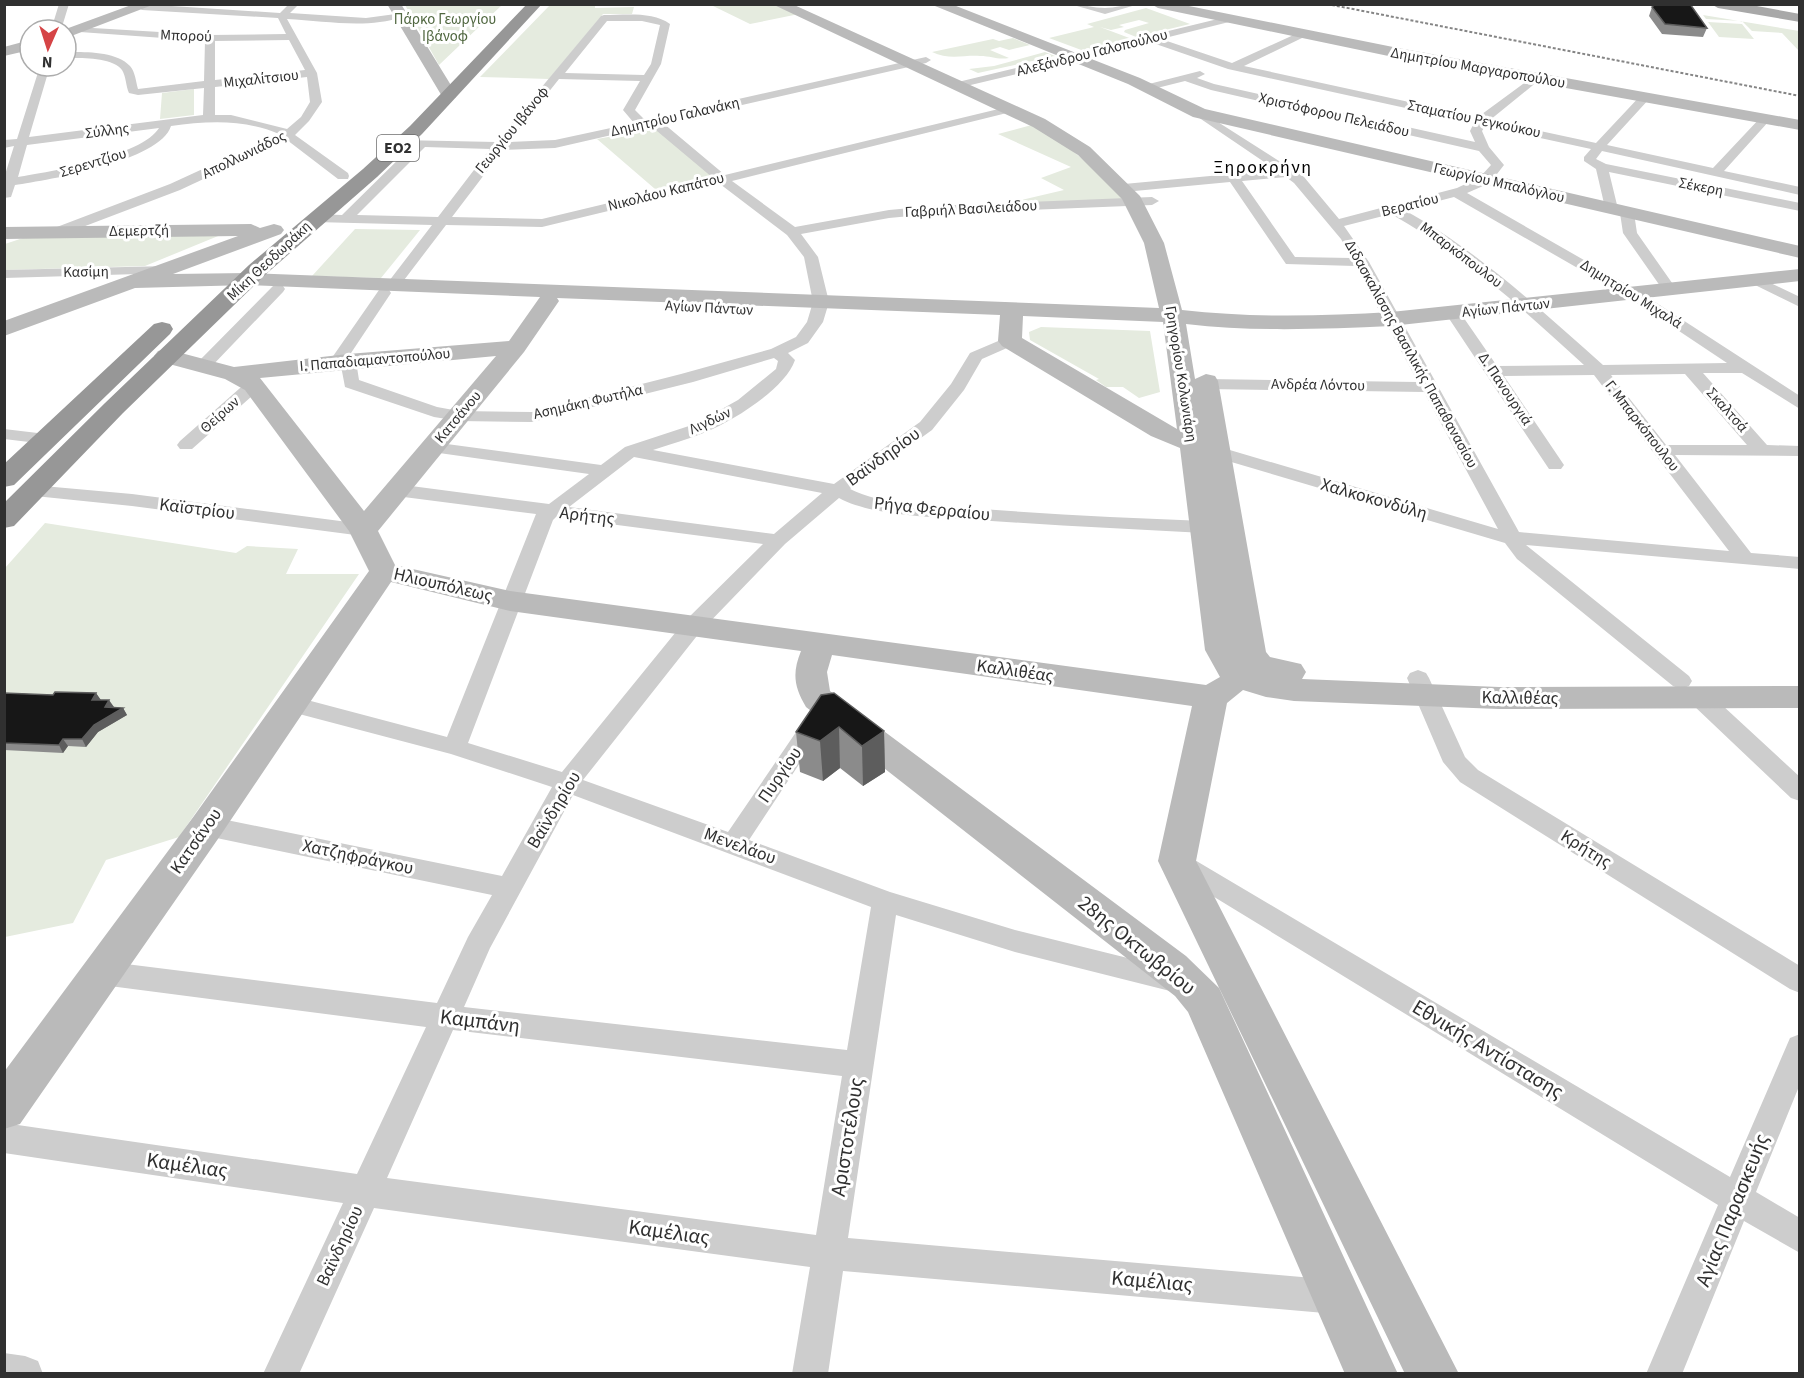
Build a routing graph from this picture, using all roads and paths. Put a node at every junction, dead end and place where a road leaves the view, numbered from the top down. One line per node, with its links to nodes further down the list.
1 (296, 4): 16 (street)
2 (517, 4): 40 (highway, Μίκη Θεοδωράκη / ΕΟ2)
3 (535, 4): 40 (highway, Μίκη Θεοδωράκη / ΕΟ2)
4 (645, 4): 17 (street)
5 (779, 4): 29 (main road, Γρηγορίου Κολωνιάρη)
6 (802, 4): 28 (main road, Γρηγορίου Κολωνιάρη)
7 (937, 4): 27 (main road, Διδασκαλίσσης Βασιλικής Παπαθανασίου)
8 (1074, 4): 9 (street)
9 (1135, 4)
10 (1158, 4): 19 (main road, Δημητρίου Μαργαροπούλου)
11 (1718, 4): 18 (main road)
12 (1754, 4): 15 (main road)
13 (145, 6): 16 (street); 20 (main road)
14 (397, 10): 16 (street); 40 (main road)
15 (1800, 12)
16 (283, 16): 23 (street, Απολλωνιάδος)
17 (641, 17): 32 (street, Γεωργίου Ιβάνοφ); 34 (street)
18 (1800, 18)
19 (1226, 20): 22 (main road, Δημητρίου Μαργαροπούλου); 25 (street, Αλεξάνδρου Γαλοπούλου)
20 (78, 30)
21 (78, 32): 24 (street, Μπορού)
22 (1298, 36): 30 (street); 36 (main road, Δημητρίου Μαργαροπούλου)
23 (292, 37): 24 (street, Μπορού); 31 (street, Απολλωνιάδος)
24 (210, 38): 37 (street)
25 (1152, 39): 27 (street, Αλεξάνδρου Γαλοπούλου); 30 (street, Σταματίου Ρεγκούκου)
26 (78, 56): 42 (street)
27 (1074, 57): 38 (street, Αλεξάνδρου Γαλοπούλου); 39 (main road, Διδασκαλίσσης Βασιλικής Παπαθανασίου)
28 (926, 60): 29 (street, Δημητρίου Γαλανάκη); 38 (main road, Γρηγορίου Κολωνιάρη)
29 (909, 64): 38 (main road, Γρηγορίου Κολωνιάρη); 49 (street, Δημητρίου Γαλανάκη)
30 (1233, 66): 35 (street); 47 (street, Σταματίου Ρεγκούκου)
31 (312, 73): 37 (street, Μιχαλίτσιου); 51 (street, Απολλωνιάδος)
32 (556, 76): 34 (street); 55 (street, Γεωργίου Ιβάνοφ)
33 (41, 78): 52 (street)
34 (648, 78): 49 (street)
35 (1186, 78): 39 (street); 57 (street, Χριστόφορου Πελειάδου)
36 (1533, 79): 41 (main road, Δημητρίου Μαργαροπούλου); 47 (street)
37 (210, 84): 42 (street, Μιχαλίτσιου); 45 (street)
38 (965, 84): 43 (main road, Γρηγορίου Κολωνιάρη); 69 (main road, Γρηγορίου Κολωνιάρη)
39 (1149, 87): 44 (main road, Διδασκαλίσσης Βασιλικής Παπαθανασίου)
40 (445, 89): 53 (highway, Μίκη Θεοδωράκη / ΕΟ2); 61 (highway, Μίκη Θεοδωράκη / ΕΟ2)
41 (1646, 96): 46 (main road, Δημητρίου Μαργαροπούλου); 56 (street)
42 (152, 108): 48 (street, Σύλλης); 52 (street, Σύλλης)
43 (1011, 109): 63 (street, Νικολάου Καπάτου); 69 (main road, Γρηγορίου Κολωνιάρη)
44 (1200, 113): 60 (street, Διδασκαλίσσης Βασιλικής Παπαθανασίου); 65 (main road, Γεωργίου Μπαλόγλου)
45 (209, 118): 48 (street, Σύλλης); 51 (street, Σύλλης)
46 (1765, 119): 50 (main road, Δημητρίου Μαργαροπούλου); 59 (street)
47 (1482, 120): 56 (street, Σταματίου Ρεγκούκου); 57 (street)
48 (166, 123): 66 (street, Σερεντζίου)
49 (648, 123): 55 (street, Δημητρίου Γαλανάκη); 63 (street)
50 (1800, 125)
51 (287, 135): 61 (street, Σύλλης); 80 (street, Απολλωνιάδος)
52 (22, 142): 54 (street, Σύλλης); 66 (street)
53 (412, 143): 55 (street, Δημητρίου Γαλανάκη); 75 (highway, Μίκη Θεοδωράκη / ΕΟ2); 76 (street)
54 (4, 144)
55 (499, 146): 77 (street, Γεωργίου Ιβάνοφ)
56 (1601, 147): 58 (street); 59 (street, Σταματίου Ρεγκούκου)
57 (1483, 148): 65 (street)
58 (1602, 167): 70 (street, Σέκερη); 74 (street)
59 (1716, 172): 64 (street, Σταματίου Ρεγκούκου)
60 (1290, 173): 62 (street, Γαβριήλ Βασιλειάδου); 78 (street, Διδασκαλίσσης Βασιλικής Παπαθανασίου)
61 (343, 176): 79 (highway, Μίκη Θεοδωράκη / ΕΟ2)
62 (1233, 178): 69 (street, Γαβριήλ Βασιλειάδου); 85 (street)
63 (722, 179): 77 (street, Νικολάου Καπάτου); 81 (street)
64 (1747, 179): 67 (street, Σταματίου Ρεγκούκου); 70 (street)
65 (1485, 180): 68 (street, Βερατίου); 74 (main road, Γεωργίου Μπαλόγλου)
66 (7, 182): 71 (street)
67 (1800, 191)
68 (1457, 193): 73 (street, Βερατίου); 97 (street, Δημητρίου Μιχαλά)
69 (1138, 194): 81 (street, Γαβριήλ Βασιλειάδου); 83 (main road, Γρηγορίου Κολωνιάρη); 104 (main road, Γρηγορίου Κολωνιάρη)
70 (1736, 194): 72 (street, Σέκερη)
71 (4, 198)
72 (1800, 207)
73 (1392, 209): 78 (street, Βερατίου); 100 (street, Μπαρκόπουλου)
74 (1619, 211): 84 (main road, Γεωργίου Μπαλόγλου); 95 (street)
75 (315, 218): 76 (street, Νικολάου Καπάτου); 91 (highway, Μίκη Θεοδωράκη / ΕΟ2)
76 (345, 219): 77 (street, Νικολάου Καπάτου)
77 (441, 221): 94 (street, Γεωργίου Ιβάνοφ)
78 (1336, 224): 85 (street, Διδασκαλίσσης Βασιλικής Παπαθανασίου)
79 (274, 230): 80 (main road, Δεμερτζή); 86 (main road); 92 (highway, Μίκη Θεοδωράκη / ΕΟ2)
80 (54, 232): 82 (main road, Δεμερτζή)
81 (792, 232): 102 (street)
82 (4, 233)
83 (1176, 251)
84 (1800, 252)
85 (1362, 262): 105 (street, Διδασκαλίσσης Βασιλικής Παπαθανασίου)
86 (167, 270): 87 (street, Κασίμη); 90 (main road)
87 (4, 274)
88 (1800, 274): 89 (main road, Αγίων Πάντων)
89 (1756, 280): 95 (main road, Αγίων Πάντων); 99 (street)
90 (134, 282): 92 (main road); 96 (main road)
91 (244, 283): 92 (main road, Αγίων Πάντων); 93 (main road, Αγίων Πάντων); 94 (main road, Αγίων Πάντων); 110 (highway, Μίκη Θεοδωράκη / ΕΟ2)
92 (211, 284): 96 (main road); 123 (highway, Μίκη Θεοδωράκη / ΕΟ2)
93 (278, 289): 94 (main road, Αγίων Πάντων); 112 (street)
94 (388, 289): 98 (main road, Αγίων Πάντων); 101 (main road, Αγίων Πάντων); 111 (street, Γεωργίου Ιβάνοφ)
95 (1670, 290): 97 (main road, Αγίων Πάντων)
96 (109, 291): 107 (main road)
97 (1632, 294): 100 (main road, Αγίων Πάντων); 113 (street, Δημητρίου Μιχαλά)
98 (548, 301): 101 (main road, Αγίων Πάντων); 108 (main road, Κατσάνου)
99 (1800, 303)
100 (1527, 305): 103 (main road, Αγίων Πάντων); 114 (street, Γ. Μπαρκόπουλου)
101 (789, 306): 102 (main road, Αγίων Πάντων)
102 (827, 308): 106 (main road, Αγίων Πάντων); 109 (street)
103 (1454, 314): 105 (main road, Αγίων Πάντων); 116 (street, Δ. Πανουργιά)
104 (1190, 316): 105 (main road, Αγίων Πάντων); 106 (main road, Αγίων Πάντων); 118 (main road, Γρηγορίου Κολωνιάρη); 126 (main road, Γρηγορίου Κολωνιάρη)
105 (1391, 319): 119 (street, Διδασκαλίσσης Βασιλικής Παπαθανασίου)
106 (1011, 324): 126 (main road, Χαλκοκονδύλη); 135 (street, Βαϊνδηρίου)
107 (4, 329)
108 (516, 347): 111 (main road, Ι. Παπαδιαμαντοπούλου); 121 (main road, Κατσάνου)
109 (777, 352): 121 (street, Ασημάκη Φωτήλα); 128 (street, Λιγδών)
110 (166, 356): 112 (main road); 136 (highway, Μίκη Θεοδωράκη / ΕΟ2)
111 (342, 362): 117 (main road, Ι. Παπαδιαμαντοπούλου); 121 (street, Ασημάκη Φωτήλα)
112 (204, 365): 117 (main road)
113 (1746, 368): 115 (street); 120 (street, Δημητρίου Μιχαλά)
114 (1598, 369): 115 (street); 116 (street); 127 (street, Γ. Μπαρκόπουλου)
115 (1690, 369): 130 (street, Σκαλτσά)
116 (1492, 371): 131 (street, Δ. Πανουργιά)
117 (244, 380): 124 (street, Θείρων); 140 (main road, Ηλιουπόλεως)
118 (1207, 384): 119 (street, Ανδρέα Λόντου); 126 (main road, Γρηγορίου Κολωνιάρη)
119 (1429, 387): 141 (street, Διδασκαλίσσης Βασιλικής Παπαθανασίου)
120 (1800, 404)
121 (459, 416): 125 (main road, Κατσάνου)
122 (4, 434): 123 (street)
123 (46, 439): 133 (highway, Μίκη Θεοδωράκη / ΕΟ2)
124 (186, 445)
125 (432, 447): 132 (street); 134 (main road, Κατσάνου)
126 (1205, 448): 139 (main road, Γρηγορίου Κολωνιάρη); 141 (street, Χαλκοκονδύλη); 149 (main road, Γρηγορίου Κολωνιάρη)
127 (1661, 450): 130 (street); 143 (street, Γ. Μπαρκόπουλου)
128 (633, 451): 132 (street, Λιγδών); 135 (street, Ρήγα Φερραίου)
129 (1800, 451): 130 (street)
130 (1763, 452)
131 (1555, 465)
132 (605, 471): 137 (street, Λιγδών)
133 (4, 479)
134 (396, 490): 137 (street, Αρήτης); 140 (main road, Κατσάνου)
135 (837, 490): 139 (street, Ρήγα Φερραίου); 142 (street, Βαϊνδηρίου)
136 (32, 491): 138 (highway, Μίκη Θεοδωράκη / ΕΟ2); 140 (street, Καϊστρίου)
137 (551, 511): 142 (street, Αρήτης); 146 (street, Λιγδών)
138 (4, 520)
139 (1204, 526): 149 (main road, Γρηγορίου Κολωνιάρη)
140 (363, 530): 145 (main road, Ηλιουπόλεως)
141 (1512, 538): 143 (street, Χαλκοκονδύλη); 152 (street, Διδασκαλίσσης Βασιλικής Παπαθανασίου)
142 (778, 540): 147 (street, Βαϊνδηρίου)
143 (1744, 558): 144 (street, Χαλκοκονδύλη)
144 (1800, 563)
145 (384, 571): 146 (main road, Ηλιουπόλεως); 155 (main road, Κατσάνου)
146 (510, 601): 147 (main road, Ηλιουπόλεως); 157 (street, Λιγδών)
147 (692, 627): 148 (main road, Ηλιουπόλεως); 158 (street, Βαϊνδηρίου)
148 (820, 645): 153 (main road, Καλλιθέας); 156 (main road, 28ης Οκτωβρίου)
149 (1250, 672): 151 (main road, Καλλιθέας); 153 (main road)
150 (1800, 677): 152 (main road, Καλλιθέας)
151 (1422, 687): 152 (main road, Καλλιθέας); 166 (street, Κρήτης)
152 (1691, 690): 154 (main road, Καλλιθέας); 159 (street, Διδασκαλίσσης Βασιλικής Παπαθανασίου)
153 (1211, 697): 162 (main road)
154 (1800, 697)
155 (292, 704): 157 (street, Μενελάου); 160 (main road, Κατσάνου)
156 (826, 706): 161 (street, Πυργίου); 167 (main road, 28ης Οκτωβρίου)
157 (455, 747): 158 (street, Μενελάου)
158 (567, 783): 161 (street, Μενελάου); 163 (street, Βαϊνδηρίου)
159 (1800, 792)
160 (207, 826): 163 (street, Χατζηφράγκου); 165 (main road, Κατσάνου)
161 (734, 843): 164 (street, Μενελάου)
162 (1177, 861): 174 (street, Εθνικής Αντίστασης); 183 (main road)
163 (508, 888): 168 (street, Βαϊνδηρίου)
164 (885, 901): 167 (street, Μενελάου); 170 (street, Αριστοτέλους)
165 (102, 973): 168 (street, Καμπάνη); 171 (main road, Κατσάνου)
166 (1800, 981)
167 (1190, 984): 177 (main road, 28ης Οκτωβρίου)
168 (446, 1017): 170 (street, Καμπάνη); 173 (street, Βαϊνδηρίου)
169 (1800, 1047): 174 (street, Αγίας Παρασκευής)
170 (858, 1065): 176 (street, Αριστοτέλους)
171 (11, 1092)
172 (4, 1138): 173 (street, Καμέλιας)
173 (366, 1191): 176 (street, Καμέλιας); 180 (street, Βαϊνδηρίου)
174 (1737, 1199): 175 (street, Εθνικής Αντίστασης); 184 (street, Αγίας Παρασκευής)
175 (1800, 1237)
176 (829, 1253): 177 (street, Καμέλιας); 181 (street, Αριστοτέλους)
177 (1336, 1297): 182 (main road, 28ης Οκτωβρίου)
178 (4, 1371): 179 (street)
179 (25, 1374)
180 (281, 1374)
181 (810, 1374)
182 (1372, 1374)
183 (1433, 1374)
184 (1664, 1374)

